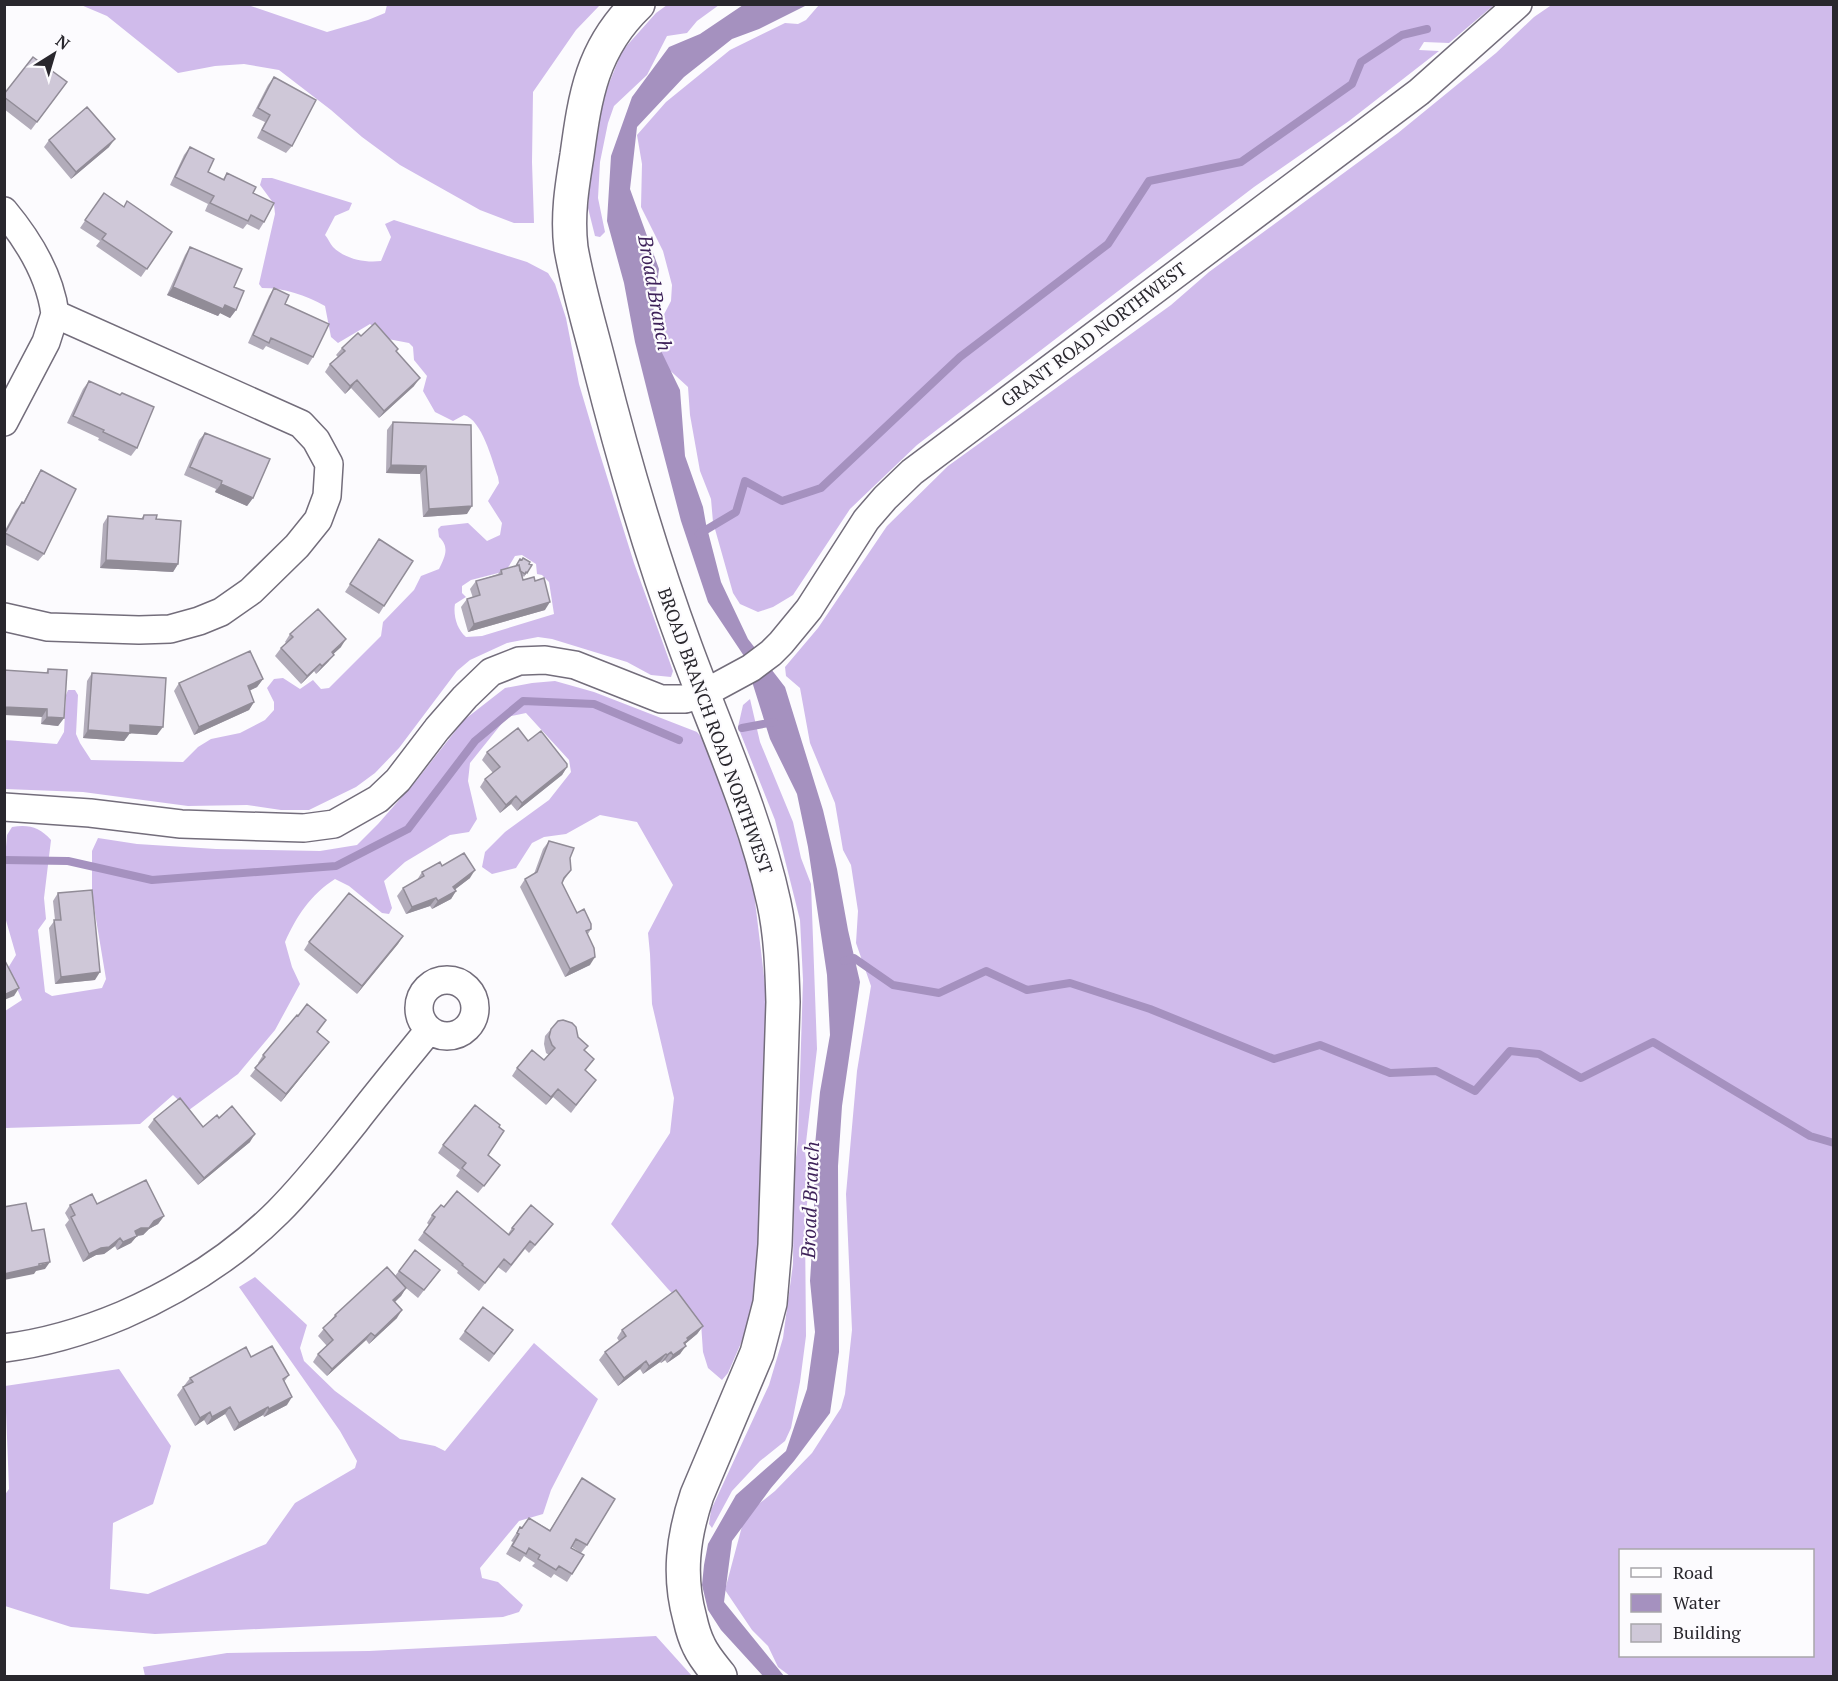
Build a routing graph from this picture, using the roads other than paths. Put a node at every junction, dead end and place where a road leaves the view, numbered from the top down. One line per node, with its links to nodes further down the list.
1 (638, 4): 7 (main road, BROAD BRANCH ROAD NORTHWEST)
2 (1518, 4): 7 (street, GRANT ROAD NORTHWEST)
3 (4, 211): 4 (street)
4 (55, 314): 5 (street); 6 (street)
5 (4, 422)
6 (4, 617)
7 (703, 694): 8 (street, GRANT ROAD NORTHWEST); 11 (main road, BROAD BRANCH ROAD NORTHWEST)
8 (4, 807)
9 (429, 1030): 10 (street)
10 (4, 1348)
11 (720, 1677)

